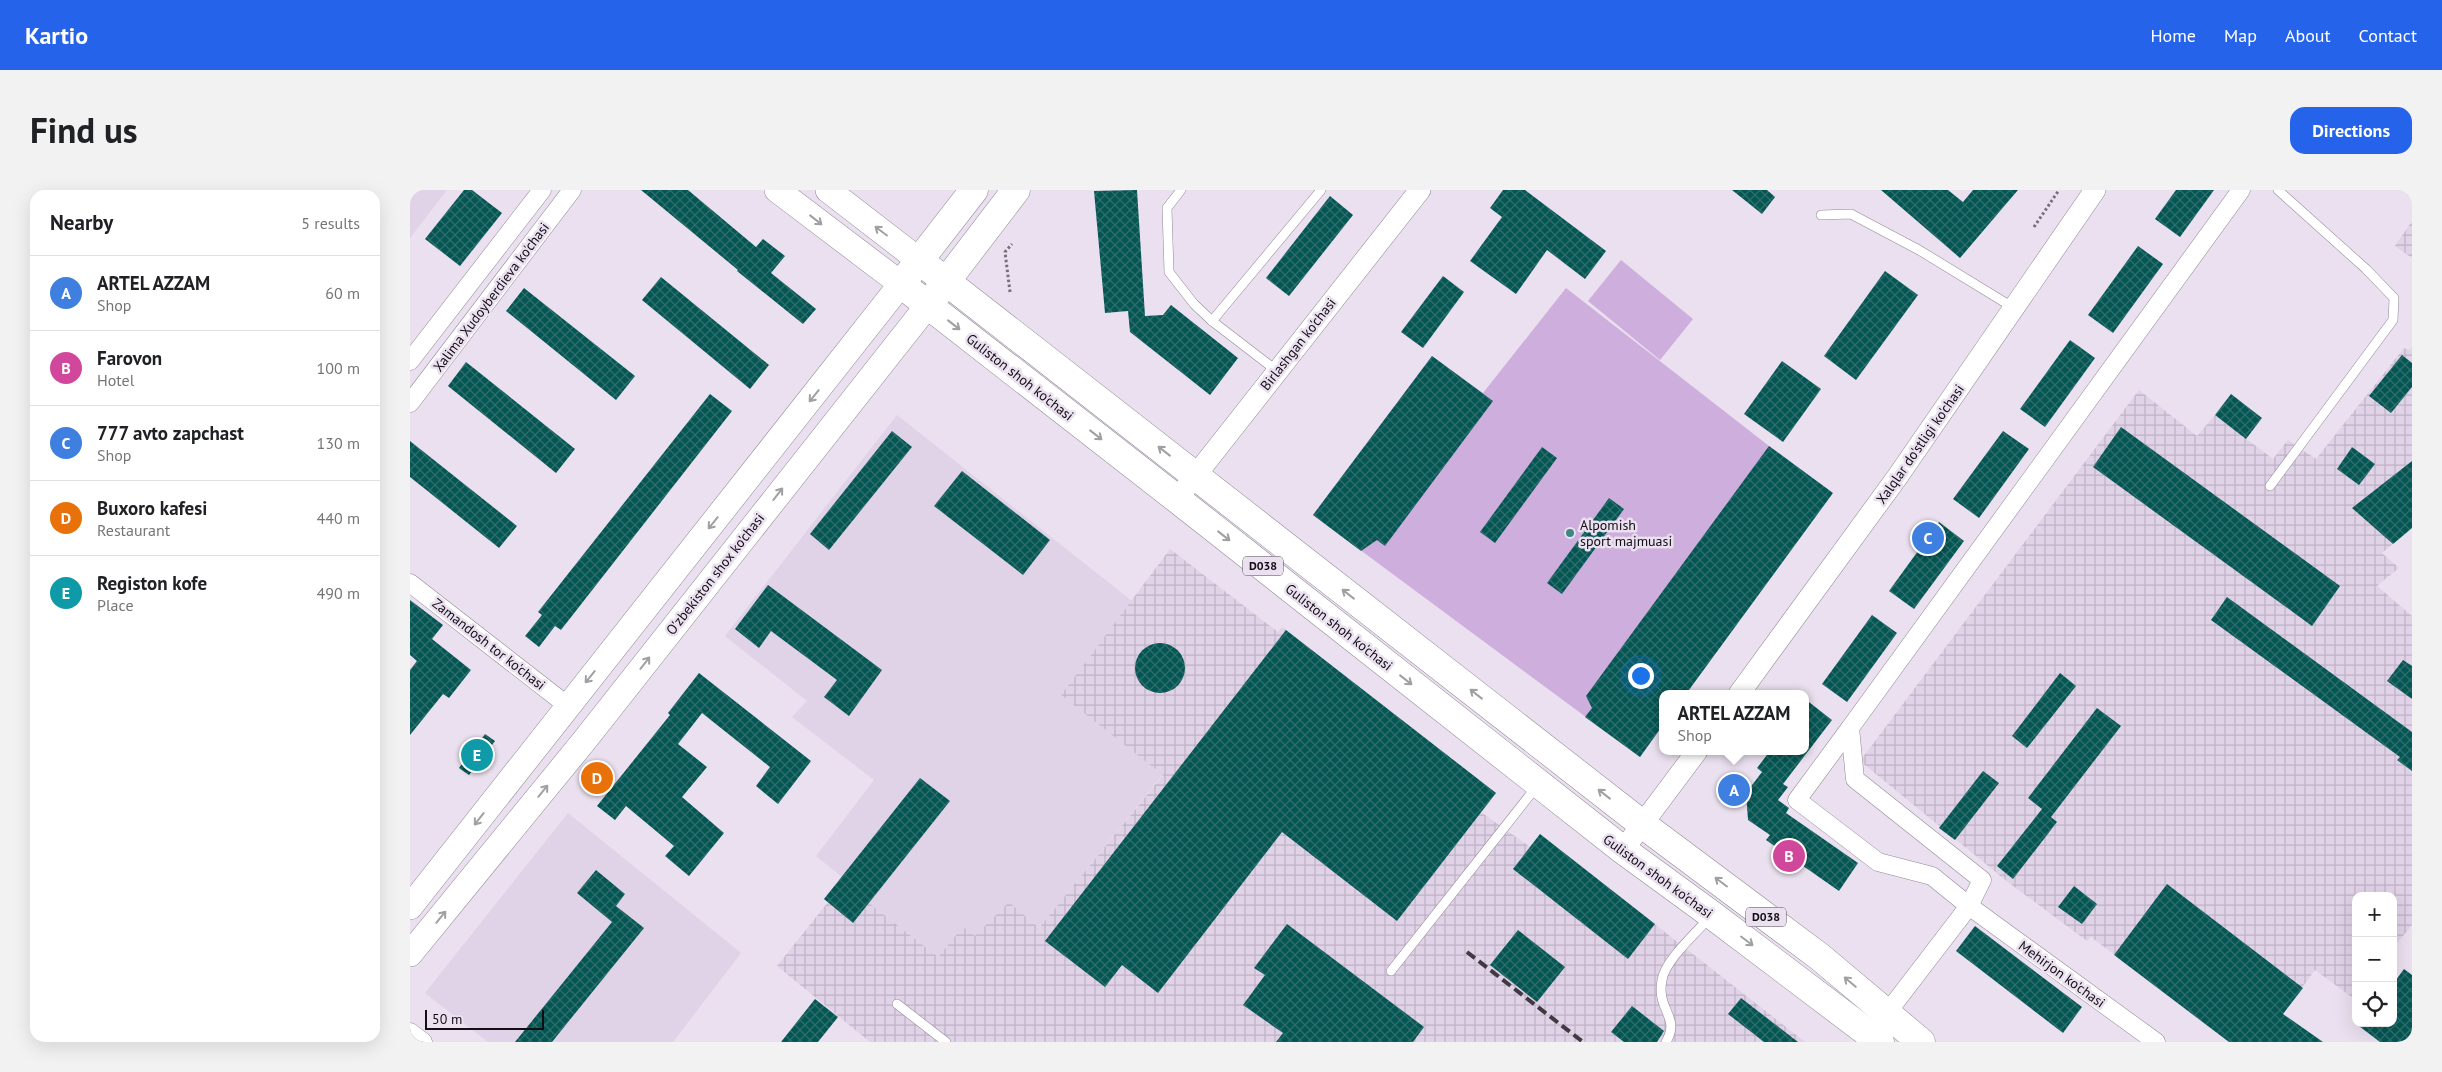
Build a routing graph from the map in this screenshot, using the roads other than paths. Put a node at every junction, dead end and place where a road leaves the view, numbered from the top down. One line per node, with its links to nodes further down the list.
1 (542, 190): 24 (street, Xalima Xudoyberdieva ko'chasi)
2 (572, 190): 26 (street, Xalima Xudoyberdieva ko'chasi)
3 (777, 190): 18 (main road, Guliston shoh ko'chasi, one-way to 18)
4 (828, 190): 16 (main road, Guliston shoh ko'chasi, one-way to 4)
5 (974, 190): 14 (main road)
6 (1016, 190): 15 (main road, O'zbekiston shox ko'chasi)
7 (1181, 190): 21 (lane)
8 (1321, 190): 21 (lane)
9 (1420, 190): 25 (street, Birlashgan ko'chasi)
10 (2095, 190): 20 (street, Xalqlar do'stligi ko'chasi)
11 (2241, 190): 33 (street)
12 (2278, 190): 28 (lane)
13 (1821, 215): 20 (lane)
14 (952, 219): 15 (main road); 16 (main road)
15 (978, 239): 17 (main road, O'zbekiston shox ko'chasi)
16 (920, 261): 17 (main road, Guliston shoh ko'chasi / D038); 18 (main road)
17 (946, 281): 19 (main road, O'zbekiston shox ko'chasi); 27 (main road, Guliston shoh ko'chasi / D038, one-way to 17)
18 (901, 284): 19 (main road, Guliston shoh ko'chasi / D038); 22 (main road)
19 (928, 305): 23 (main road, O'zbekiston shox ko'chasi); 29 (main road, Guliston shoh ko'chasi / D038, one-way to 29)
20 (2014, 308): 31 (street, Xalqlar do'stligi ko'chasi)
21 (1212, 321): 25 (lane)
22 (867, 330): 23 (main road); 32 (main road, one-way to 32)
23 (892, 350): 41 (main road, O'zbekiston shox ko'chasi, one-way to 23)
24 (410, 361)
25 (1277, 371): 27 (street, Birlashgan ko'chasi)
26 (410, 403)
27 (1195, 475): 29 (street, Birlashgan ko'chasi); 36 (main road, Guliston shoh ko'chasi / D038, one-way to 27)
28 (2270, 486)
29 (1177, 499): 35 (main road, Guliston shoh ko'chasi / D038, one-way to 35)
30 (410, 583): 32 (street, Zamandosh tor ko'chasi)
31 (1742, 690)
32 (568, 706): 38 (main road, one-way to 38)
33 (1850, 728): 39 (street); 39 (street, Mehirjon ko'chasi)
34 (1694, 755): 36 (street)
35 (1538, 784): 37 (main road, Guliston shoh ko'chasi / D038); 42 (lane)
36 (1642, 824): 37 (street); 44 (main road, Guliston shoh ko'chasi / D038, one-way to 36)
37 (1622, 850): 40 (main road, Guliston shoh ko'chasi / D038)
38 (410, 906)
39 (1969, 906): 44 (street); 51 (street, Mehirjon ko'chasi)
40 (1712, 915): 48 (lane); 49 (main road, Guliston shoh ko'chasi / D038, one-way to 49)
41 (410, 954)
42 (1391, 972)
43 (897, 1004): 47 (lane)
44 (1887, 1013): 50 (main road, Guliston shoh ko'chasi / D038)
45 (410, 1032): 46 (street)
46 (423, 1042)
47 (946, 1042)
48 (1666, 1042)
49 (1880, 1042)
50 (1921, 1042)
51 (2156, 1042)

